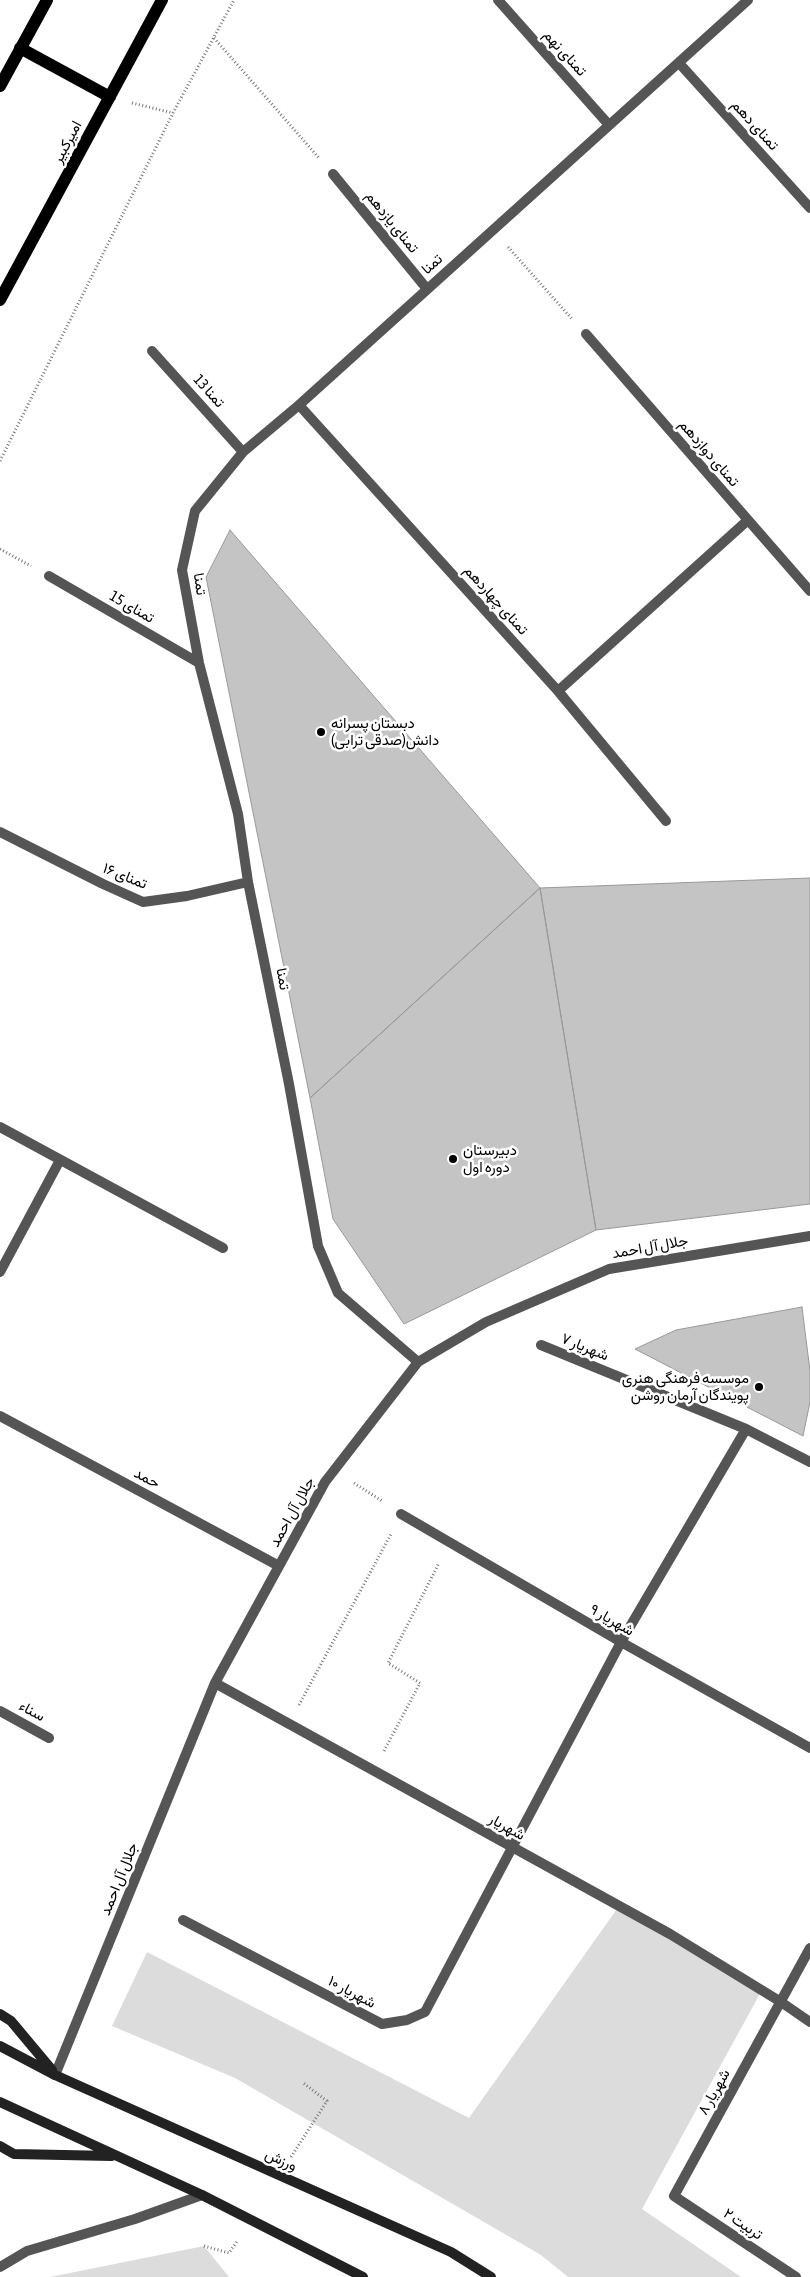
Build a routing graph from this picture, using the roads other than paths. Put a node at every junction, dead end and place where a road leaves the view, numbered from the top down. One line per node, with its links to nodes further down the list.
1 (47, 0): 5 (main road)
2 (162, 0): 8 (main road, امیرکبیر)
3 (498, 0): 9 (street, تمنای نهم)
4 (748, 0): 6 (street, تمنا)
5 (20, 48): 7 (main road); 8 (main road)
6 (678, 63): 9 (street, تمنا); 11 (street, تمنای دهم)
7 (0, 86)
8 (110, 98): 13 (main road, امیرکبیر)
9 (609, 125): 12 (street, تمنا)
10 (333, 174): 12 (street, تمنای یازدهم)
11 (810, 208)
12 (427, 289): 16 (street, تمنا)
13 (0, 300)
14 (586, 334): 18 (street, تمنای دوازدهم)
15 (152, 351): 17 (street, تمنا 13)
16 (298, 405): 17 (street, تمنا); 22 (street, تمنای چهاردهم)
17 (243, 452): 21 (street, تمنا)
18 (748, 520): 20 (street, تمنای دوازدهم); 22 (street)
19 (49, 576): 21 (street, تمنای 15)
20 (810, 591)
21 (200, 663): 25 (street, تمنا)
22 (558, 691): 23 (street, تمنای چهاردهم)
23 (666, 821)
24 (0, 832): 25 (street, تمنای ۱۶)
25 (248, 882): 32 (street, تمنا)
26 (0, 1127): 27 (street)
27 (60, 1160): 29 (street); 30 (street)
28 (810, 1236): 32 (street, جلال آل احمد)
29 (223, 1248)
30 (0, 1272)
31 (541, 1346): 34 (street, شهریار ۷)
32 (418, 1362): 37 (street, جلال آل احمد)
33 (0, 1416): 37 (street, حمد)
34 (746, 1429): 35 (street, شهریار ۷); 38 (street, شهریار ۱۰)
35 (810, 1462)
36 (402, 1514): 38 (street, شهریار ۹)
37 (279, 1566): 39 (street, جلال آل احمد)
38 (621, 1642): 42 (street, شهریار ۹); 43 (street, شهریار ۱۰)
39 (215, 1683): 43 (street, شهریار); 50 (street, جلال آل احمد)
40 (0, 1711): 41 (street, سناء)
41 (49, 1738)
42 (810, 1748)
43 (513, 1847): 44 (street, شهریار ۱۰); 46 (street, شهریار)
44 (183, 1920)
45 (810, 1948): 46 (street)
46 (781, 2002): 48 (street, شهریار); 55 (street, شهریار ۸)
47 (0, 2014): 50 (main road)
48 (810, 2022)
49 (0, 2046): 50 (main road, ورزش)
50 (56, 2075): 58 (main road, ورزش)
51 (1, 2103): 53 (main road)
52 (0, 2146): 53 (main road)
53 (117, 2156): 54 (main road)
54 (202, 2195): 56 (street); 57 (main road)
55 (674, 2196): 59 (street, تربیت ۲)
56 (0, 2266)
57 (363, 2277)
58 (491, 2277)
59 (796, 2277)

